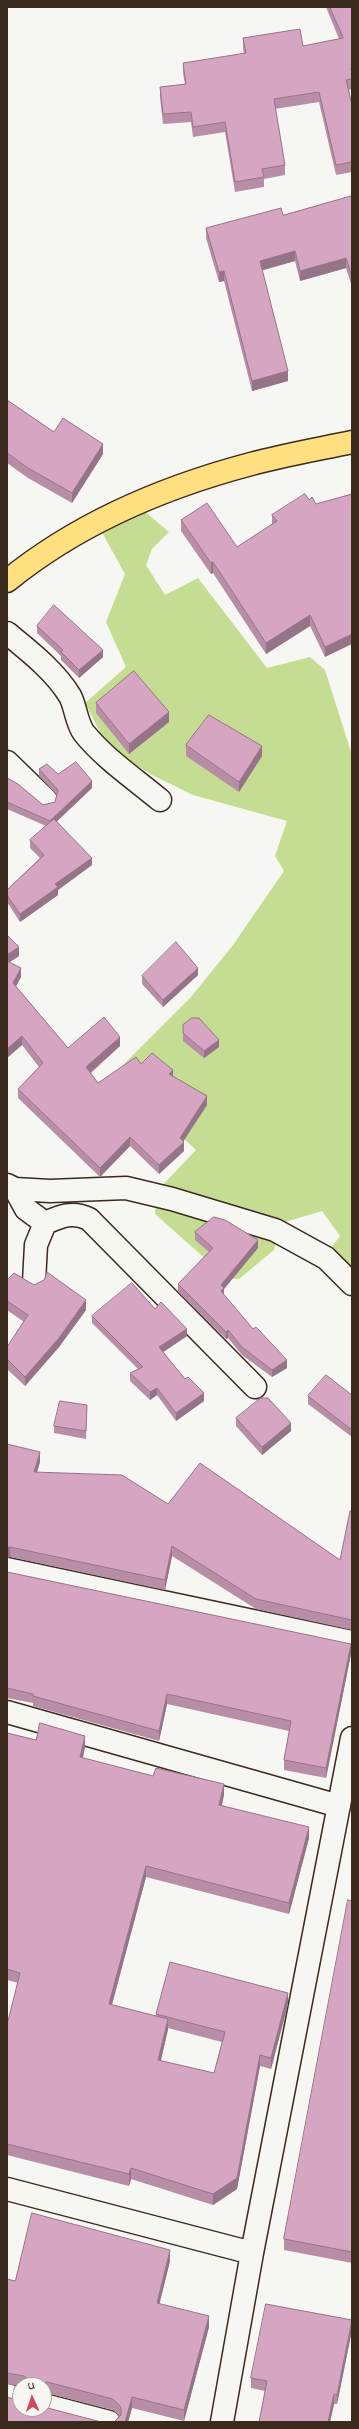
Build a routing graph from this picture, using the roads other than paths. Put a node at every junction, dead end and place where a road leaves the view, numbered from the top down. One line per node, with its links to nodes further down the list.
1 (352, 442): 2 (highway)
2 (7, 581)
3 (7, 633): 6 (street)
4 (7, 762): 5 (street)
5 (46, 800)
6 (160, 800)
7 (11, 1187): 8 (street); 10 (street)
8 (45, 1223): 9 (street); 11 (street)
9 (34, 1282)
10 (352, 1284)
11 (255, 1387)
12 (7, 1569): 13 (street)
13 (352, 1642)
14 (9, 1715): 16 (street)
15 (352, 1738): 16 (street)
16 (339, 1806): 18 (street)
17 (7, 2189): 18 (street)
18 (252, 2253): 21 (street)
19 (52, 2407): 20 (street)
20 (109, 2422)
21 (222, 2422)

